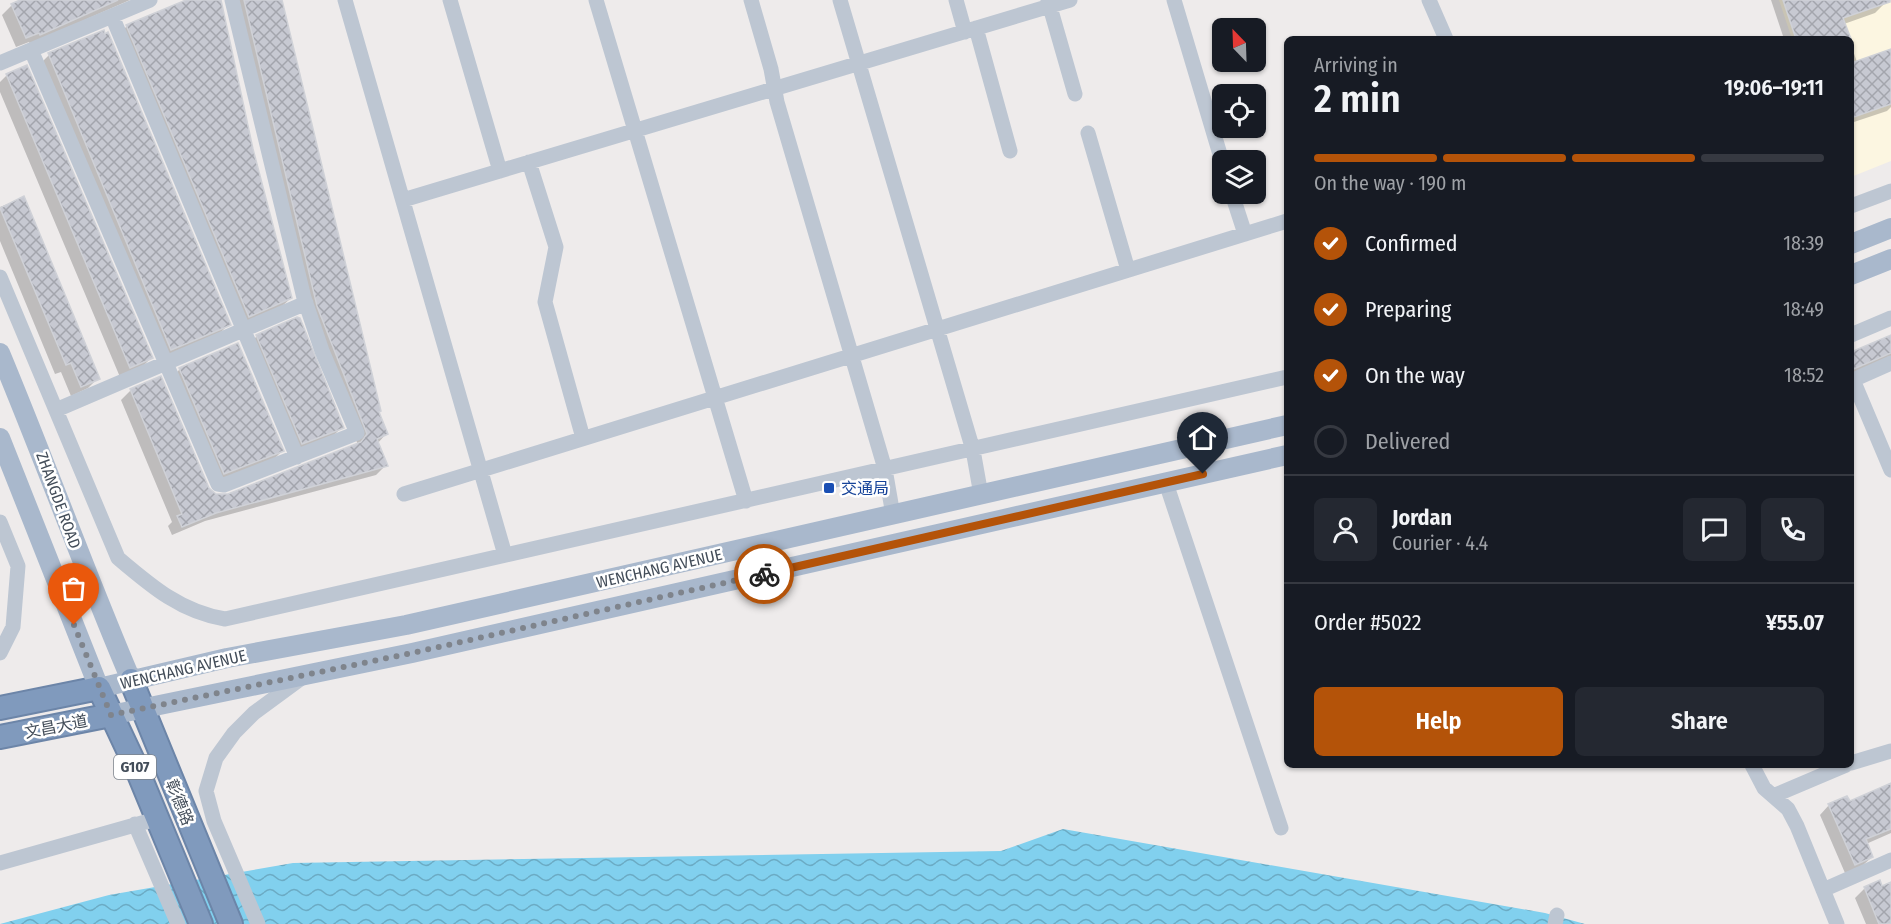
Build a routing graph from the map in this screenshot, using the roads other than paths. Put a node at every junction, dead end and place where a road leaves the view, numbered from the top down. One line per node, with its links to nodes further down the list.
1 (150, 0): 13 (street)
2 (232, 0): 39 (street)
3 (345, 0): 28 (street)
4 (450, 0): 26 (street)
5 (596, 0): 21 (street)
6 (752, 0): 19 (street)
7 (840, 0): 18 (street)
8 (956, 0): 14 (street)
9 (1070, 0): 12 (street)
10 (1173, 0): 23 (street)
11 (1429, 0): 15 (street)
12 (1049, 3): 14 (street); 20 (street)
13 (112, 16): 16 (street); 41 (street)
14 (971, 30): 18 (street); 24 (street)
15 (1445, 36)
16 (31, 51): 17 (street); 46 (street)
17 (0, 63)
18 (859, 63): 19 (street); 42 (street)
19 (775, 89): 21 (street); 45 (street)
20 (1075, 94)
21 (635, 131): 25 (street); 51 (street)
22 (1088, 134): 36 (street)
23 (1219, 150)
24 (1010, 151)
25 (529, 162): 26 (street); 55 (street)
26 (500, 171): 28 (street)
27 (1891, 191): 30 (street)
28 (403, 200): 60 (street)
29 (1235, 204): 33 (street)
30 (1854, 205)
31 (1284, 222): 33 (street)
32 (1891, 228): 34 (main road)
33 (1245, 234): 36 (street)
34 (1854, 243)
35 (1891, 259): 37 (main road)
36 (1128, 270): 42 (street)
37 (1854, 274)
38 (0, 277): 52 (street)
39 (306, 303): 41 (street); 58 (street)
40 (1891, 318): 43 (street)
41 (244, 330): 46 (street); 58 (street)
42 (938, 330): 45 (street); 56 (street)
43 (1854, 334)
44 (0, 353): 71 (main road, ZHANGDE ROAD)
45 (852, 356): 51 (street); 59 (street)
46 (165, 363): 52 (street); 58 (street)
47 (1891, 363): 49 (street)
48 (1284, 378): 56 (street)
49 (1854, 380)
50 (1854, 382): 61 (street)
51 (715, 398): 55 (street); 65 (street)
52 (56, 410): 68 (street)
53 (1284, 426): 64 (main road, WENCHANG AVENUE)
54 (0, 438): 72 (main road, ZHANGDE ROAD)
55 (583, 438): 60 (street)
56 (973, 450): 59 (street); 64 (street)
57 (1284, 456): 62 (main road, WENCHANG AVENUE)
58 (297, 457)
59 (885, 469): 65 (street); 66 (street)
60 (480, 470): 63 (street); 68 (street)
61 (1891, 470)
62 (1166, 483): 70 (main road, WENCHANG AVENUE); 83 (street)
63 (404, 494)
64 (981, 495): 66 (main road, WENCHANG AVENUE)
65 (746, 501): 68 (street)
66 (893, 515): 71 (main road, WENCHANG AVENUE)
67 (0, 522): 69 (street)
68 (505, 555)
69 (0, 653)
70 (308, 674): 74 (main road, WENCHANG AVENUE); 91 (street)
71 (131, 680): 72 (main road, WENCHANG AVENUE); 74 (highway, 彰德路 / G107)
72 (99, 688): 73 (highway, 文昌大道); 75 (highway, 彰德路 / G107)
73 (0, 708)
74 (142, 708): 75 (main road, WENCHANG AVENUE); 90 (highway, 彰德路 / G107)
75 (111, 715): 76 (highway, 文昌大道); 82 (highway, 彰德路 / G107)
76 (0, 736)
77 (1891, 751): 78 (street)
78 (1854, 762)
79 (1754, 768): 81 (street)
80 (1839, 768): 81 (street)
81 (1773, 796): 87 (street)
82 (146, 822): 84 (highway, 彰德路 / G107); 86 (street)
83 (1281, 828)
84 (158, 850): 88 (street); 89 (highway, 彰德路 / G107)
85 (1891, 860): 87 (street)
86 (0, 862)
87 (1823, 890): 92 (street)
88 (178, 924)
89 (201, 924)
90 (231, 924)
91 (258, 924)
92 (1837, 924)

